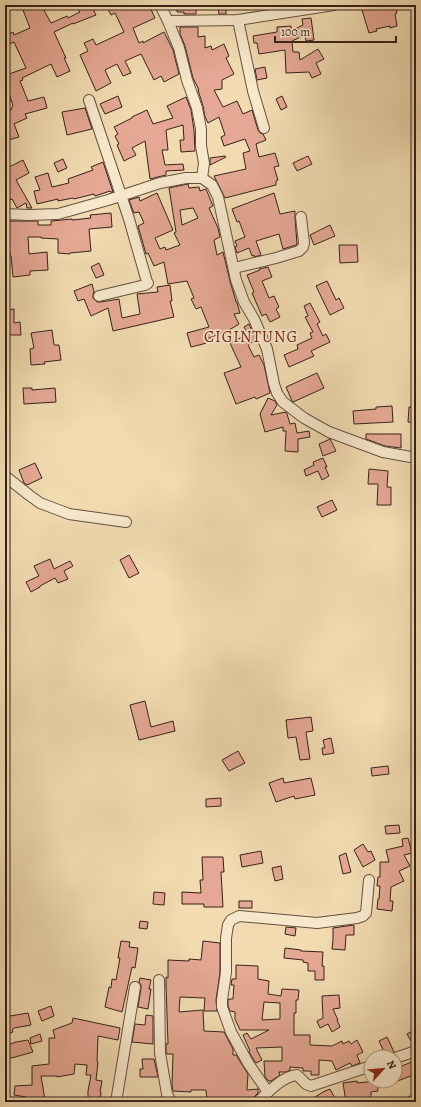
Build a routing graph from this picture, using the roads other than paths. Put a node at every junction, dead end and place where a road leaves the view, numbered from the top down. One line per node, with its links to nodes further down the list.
1 (160, 5): 4 (street)
2 (334, 5): 3 (street)
3 (238, 20): 4 (street); 6 (street)
4 (168, 21): 7 (street)
5 (89, 100): 8 (street)
6 (264, 128)
7 (202, 178): 8 (street); 11 (street)
8 (121, 195): 9 (street); 12 (street)
9 (5, 214)
10 (301, 218): 11 (street)
11 (234, 268): 13 (street)
12 (99, 296)
13 (416, 458)
14 (5, 476): 15 (street)
15 (126, 522)
16 (369, 880): 22 (street)
17 (159, 980): 25 (street)
18 (135, 987): 24 (street)
19 (416, 1052): 20 (street)
20 (403, 1056)
21 (363, 1069): 22 (street)
22 (268, 1092): 26 (street)
23 (416, 1099): 27 (street)
24 (116, 1102)
25 (171, 1102)
26 (258, 1102)
27 (411, 1102)

